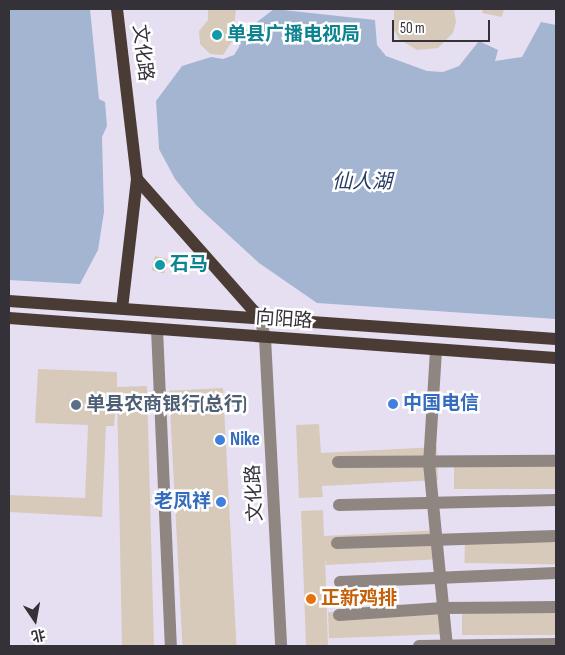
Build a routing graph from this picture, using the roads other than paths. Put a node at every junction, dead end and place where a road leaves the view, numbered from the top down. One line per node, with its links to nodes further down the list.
1 (117, 9): 2 (main road, 文化路)
2 (137, 179): 4 (main road); 6 (main road)
3 (9, 301): 4 (main road, 向阳路)
4 (122, 308): 6 (main road, 向阳路)
5 (9, 318): 7 (main road, 向阳路)
6 (260, 318): 8 (street, 文化路); 9 (main road, 向阳路)
7 (157, 328): 8 (main road, 向阳路); 29 (street)
8 (266, 338): 10 (main road, 向阳路); 30 (street, 文化路)
9 (556, 339)
10 (436, 350): 11 (main road, 向阳路); 14 (street)
11 (556, 358)
12 (556, 461): 14 (street)
13 (338, 462): 14 (street)
14 (430, 463): 16 (street)
15 (556, 500): 16 (street)
16 (433, 504): 17 (street); 19 (street)
17 (339, 506)
18 (556, 536): 19 (street)
19 (436, 538): 20 (street); 22 (street)
20 (337, 543)
21 (556, 573): 22 (street)
22 (440, 578): 23 (street); 25 (street)
23 (340, 582)
24 (556, 607): 25 (street)
25 (443, 608): 26 (street); 28 (street)
26 (339, 615)
27 (556, 644): 28 (street)
28 (447, 645): 31 (street)
29 (171, 646)
30 (281, 646)
31 (419, 646)

